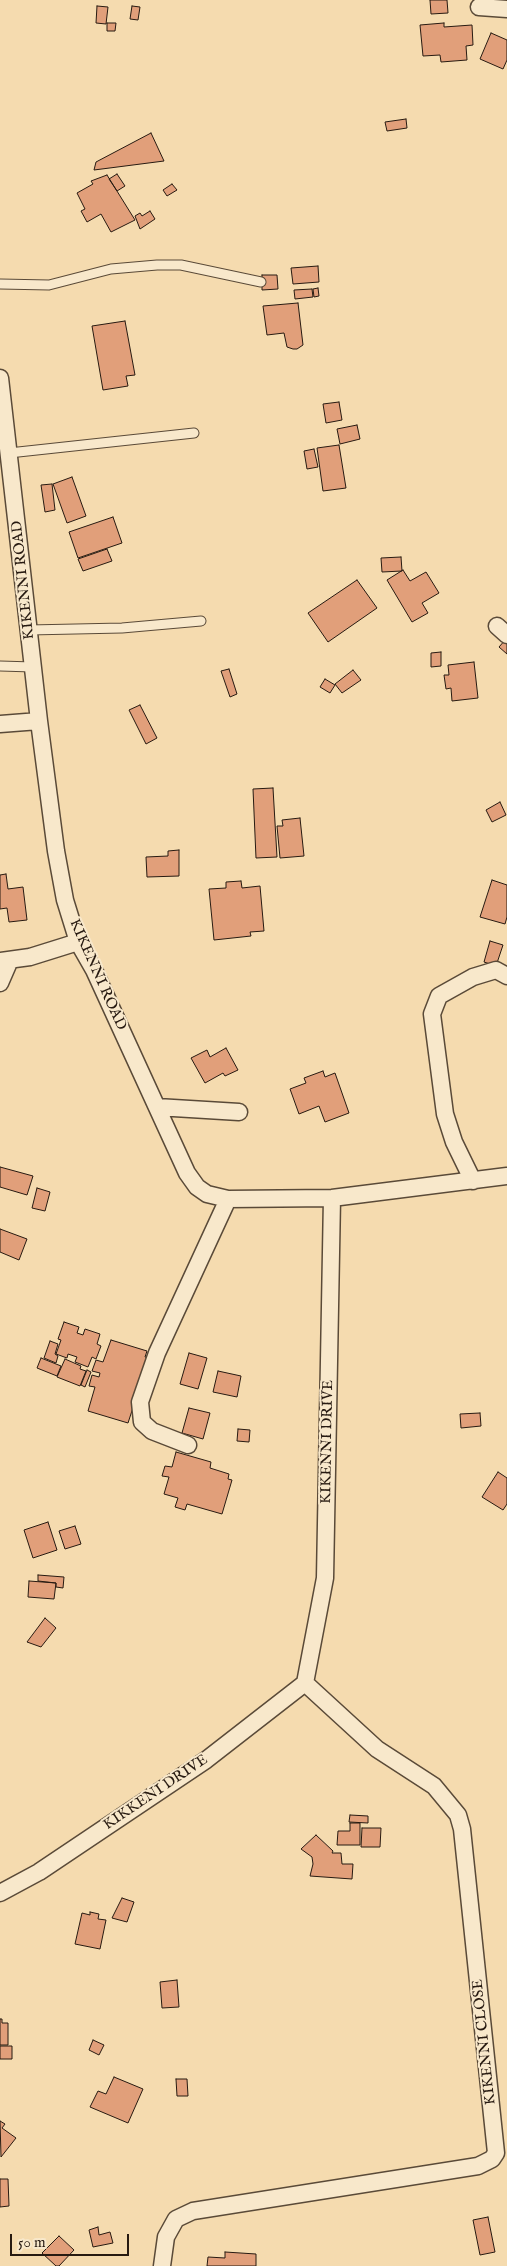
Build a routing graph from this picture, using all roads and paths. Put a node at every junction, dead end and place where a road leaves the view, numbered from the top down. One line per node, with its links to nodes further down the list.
1 (479, 7): 2 (street)
2 (507, 9)
3 (261, 282): 4 (lane)
4 (0, 284)
5 (0, 378): 7 (street, KIKENNI ROAD)
6 (194, 433): 7 (lane)
7 (9, 453): 9 (street, KIKENNI ROAD)
8 (201, 621): 9 (lane)
9 (29, 630): 11 (street, KIKENNI ROAD)
10 (0, 666): 11 (lane)
11 (33, 667): 12 (street, KIKENNI ROAD)
12 (39, 721): 13 (street); 14 (street, KIKENNI ROAD)
13 (0, 724)
14 (78, 942): 15 (street); 18 (street, KIKENNI ROAD)
15 (5, 960): 17 (street)
16 (507, 976): 21 (street)
17 (0, 982)
18 (157, 1107): 19 (street); 23 (street, KIKENNI ROAD)
19 (239, 1112)
20 (507, 1176): 21 (street, KIKENNI ROAD)
21 (473, 1181): 22 (street, KIKENNI ROAD)
22 (332, 1198): 23 (street, KIKENNI ROAD); 25 (street, KIKENNI DRIVE)
23 (228, 1199): 24 (street)
24 (188, 1445)
25 (305, 1683): 26 (street, KIKKENI DRIVE); 27 (street, KIKENNI CLOSE)
26 (0, 1894)
27 (162, 2266)

